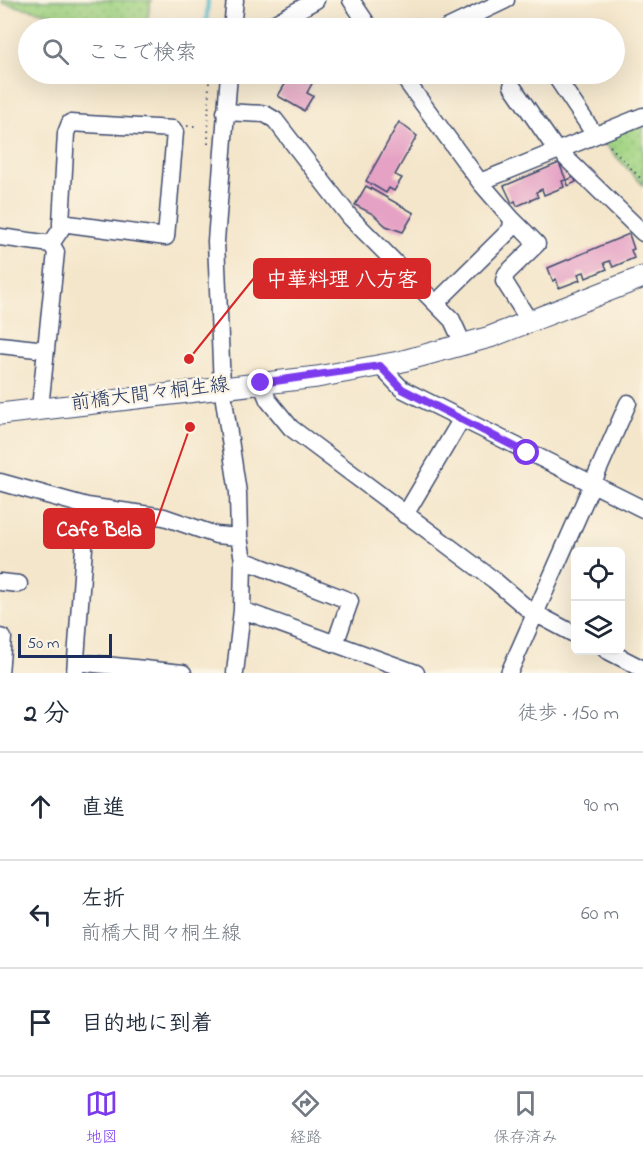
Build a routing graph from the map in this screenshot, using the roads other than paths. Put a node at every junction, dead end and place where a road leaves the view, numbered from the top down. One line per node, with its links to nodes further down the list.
1 (236, 0): 5 (street)
2 (316, 0): 6 (street)
3 (351, 0): 7 (street)
4 (506, 0): 8 (street)
5 (233, 18)
6 (284, 18)
7 (363, 18)
8 (468, 18)
9 (228, 84): 13 (street)
10 (408, 84): 17 (street)
11 (562, 84): 15 (street)
12 (512, 86): 16 (street)
13 (225, 112): 24 (street); 31 (street)
14 (643, 116): 15 (street)
15 (603, 137): 16 (street)
16 (559, 150): 17 (street); 20 (street)
17 (480, 182): 18 (street)
18 (512, 219): 24 (street); 25 (street)
19 (61, 223): 19 (street); 22 (street)
20 (643, 233)
21 (0, 237): 22 (street)
22 (51, 244): 28 (street)
23 (643, 277): 25 (main road, 前橋大間々桐生線)
24 (436, 303): 27 (street)
25 (530, 322): 27 (main road, 前橋大間々桐生線)
26 (0, 345): 28 (street)
27 (464, 346): 29 (main road, 前橋大間々桐生線)
28 (46, 351): 33 (street)
29 (380, 366): 30 (main road, 前橋大間々桐生線); 35 (street)
30 (261, 383): 31 (main road, 前橋大間々桐生線); 40 (street)
31 (222, 387): 33 (main road, 前橋大間々桐生線); 41 (street)
32 (628, 403): 37 (street)
33 (40, 408): 34 (main road, 前橋大間々桐生線)
34 (0, 414)
35 (461, 420): 37 (street); 40 (street)
36 (0, 482): 38 (street)
37 (592, 484): 39 (street); 46 (street)
38 (87, 506): 41 (street); 51 (street)
39 (643, 509)
40 (405, 515): 46 (street)
41 (239, 537): 42 (street)
42 (243, 560): 45 (street); 49 (street)
43 (0, 582): 44 (street)
44 (19, 585)
45 (242, 610): 49 (street); 56 (street)
46 (534, 614): 47 (street); 58 (street)
47 (571, 632)
48 (0, 638): 54 (street)
49 (335, 644): 57 (street)
50 (614, 655): 52 (street)
51 (76, 667): 53 (street)
52 (643, 669)
53 (152, 672): 55 (street)
54 (0, 673)
55 (183, 673)
56 (236, 673)
57 (416, 673)
58 (509, 673)

